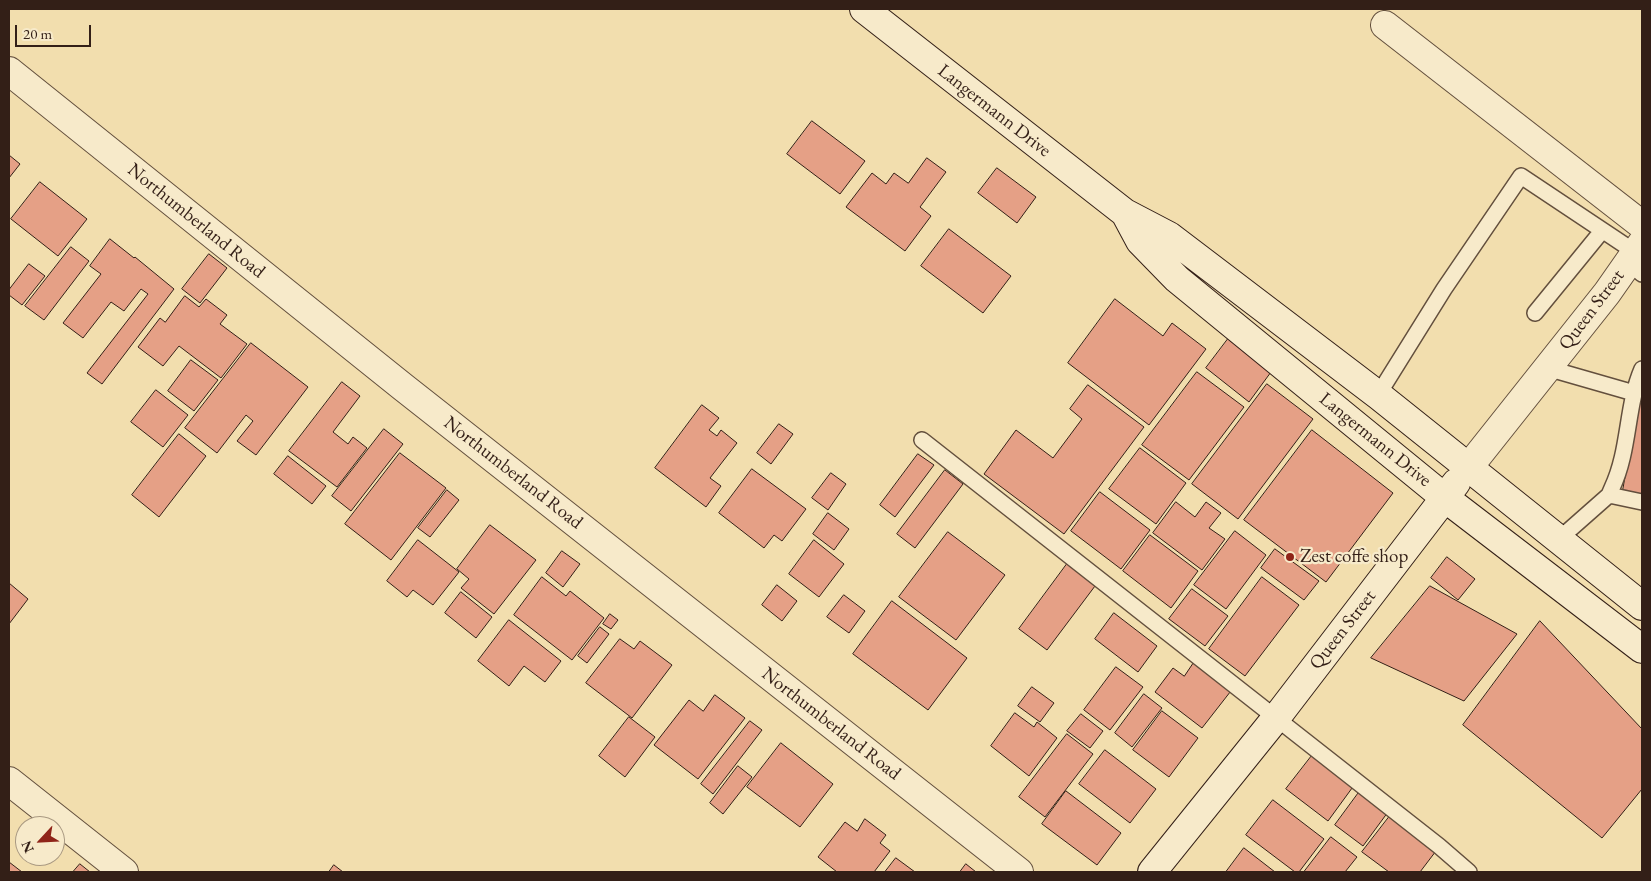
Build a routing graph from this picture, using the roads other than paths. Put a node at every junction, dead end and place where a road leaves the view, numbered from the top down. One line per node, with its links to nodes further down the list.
1 (864, 9): 4 (main road, Langermann Drive)
2 (1385, 25): 5 (main road)
3 (9, 71): 24 (main road, Northumberland Road)
4 (1125, 214): 12 (main road, Langermann Drive); 16 (main road, Langermann Drive)
5 (1642, 225)
6 (1602, 231): 7 (lane); 8 (lane); 12 (lane)
7 (1637, 258): 9 (main road, Queen Street)
8 (1535, 313)
9 (1547, 368): 11 (lane); 14 (main road, Queen Street)
10 (1642, 368): 11 (lane)
11 (1634, 393): 15 (lane)
12 (1378, 395): 14 (main road, Langermann Drive)
13 (922, 440): 21 (lane)
14 (1468, 468): 16 (main road, Queen Street); 18 (main road, Langermann Drive)
15 (1609, 495): 17 (lane); 18 (lane)
16 (1445, 498): 20 (main road, Langermann Drive); 21 (main road, Queen Street)
17 (1642, 502)
18 (1558, 540): 19 (main road, Langermann Drive)
19 (1642, 606)
20 (1642, 649)
21 (1276, 718): 25 (main road, Queen Street); 26 (lane)
22 (9, 781): 23 (main road)
23 (124, 872)
24 (1018, 872)
25 (1152, 872)
26 (1468, 872)

